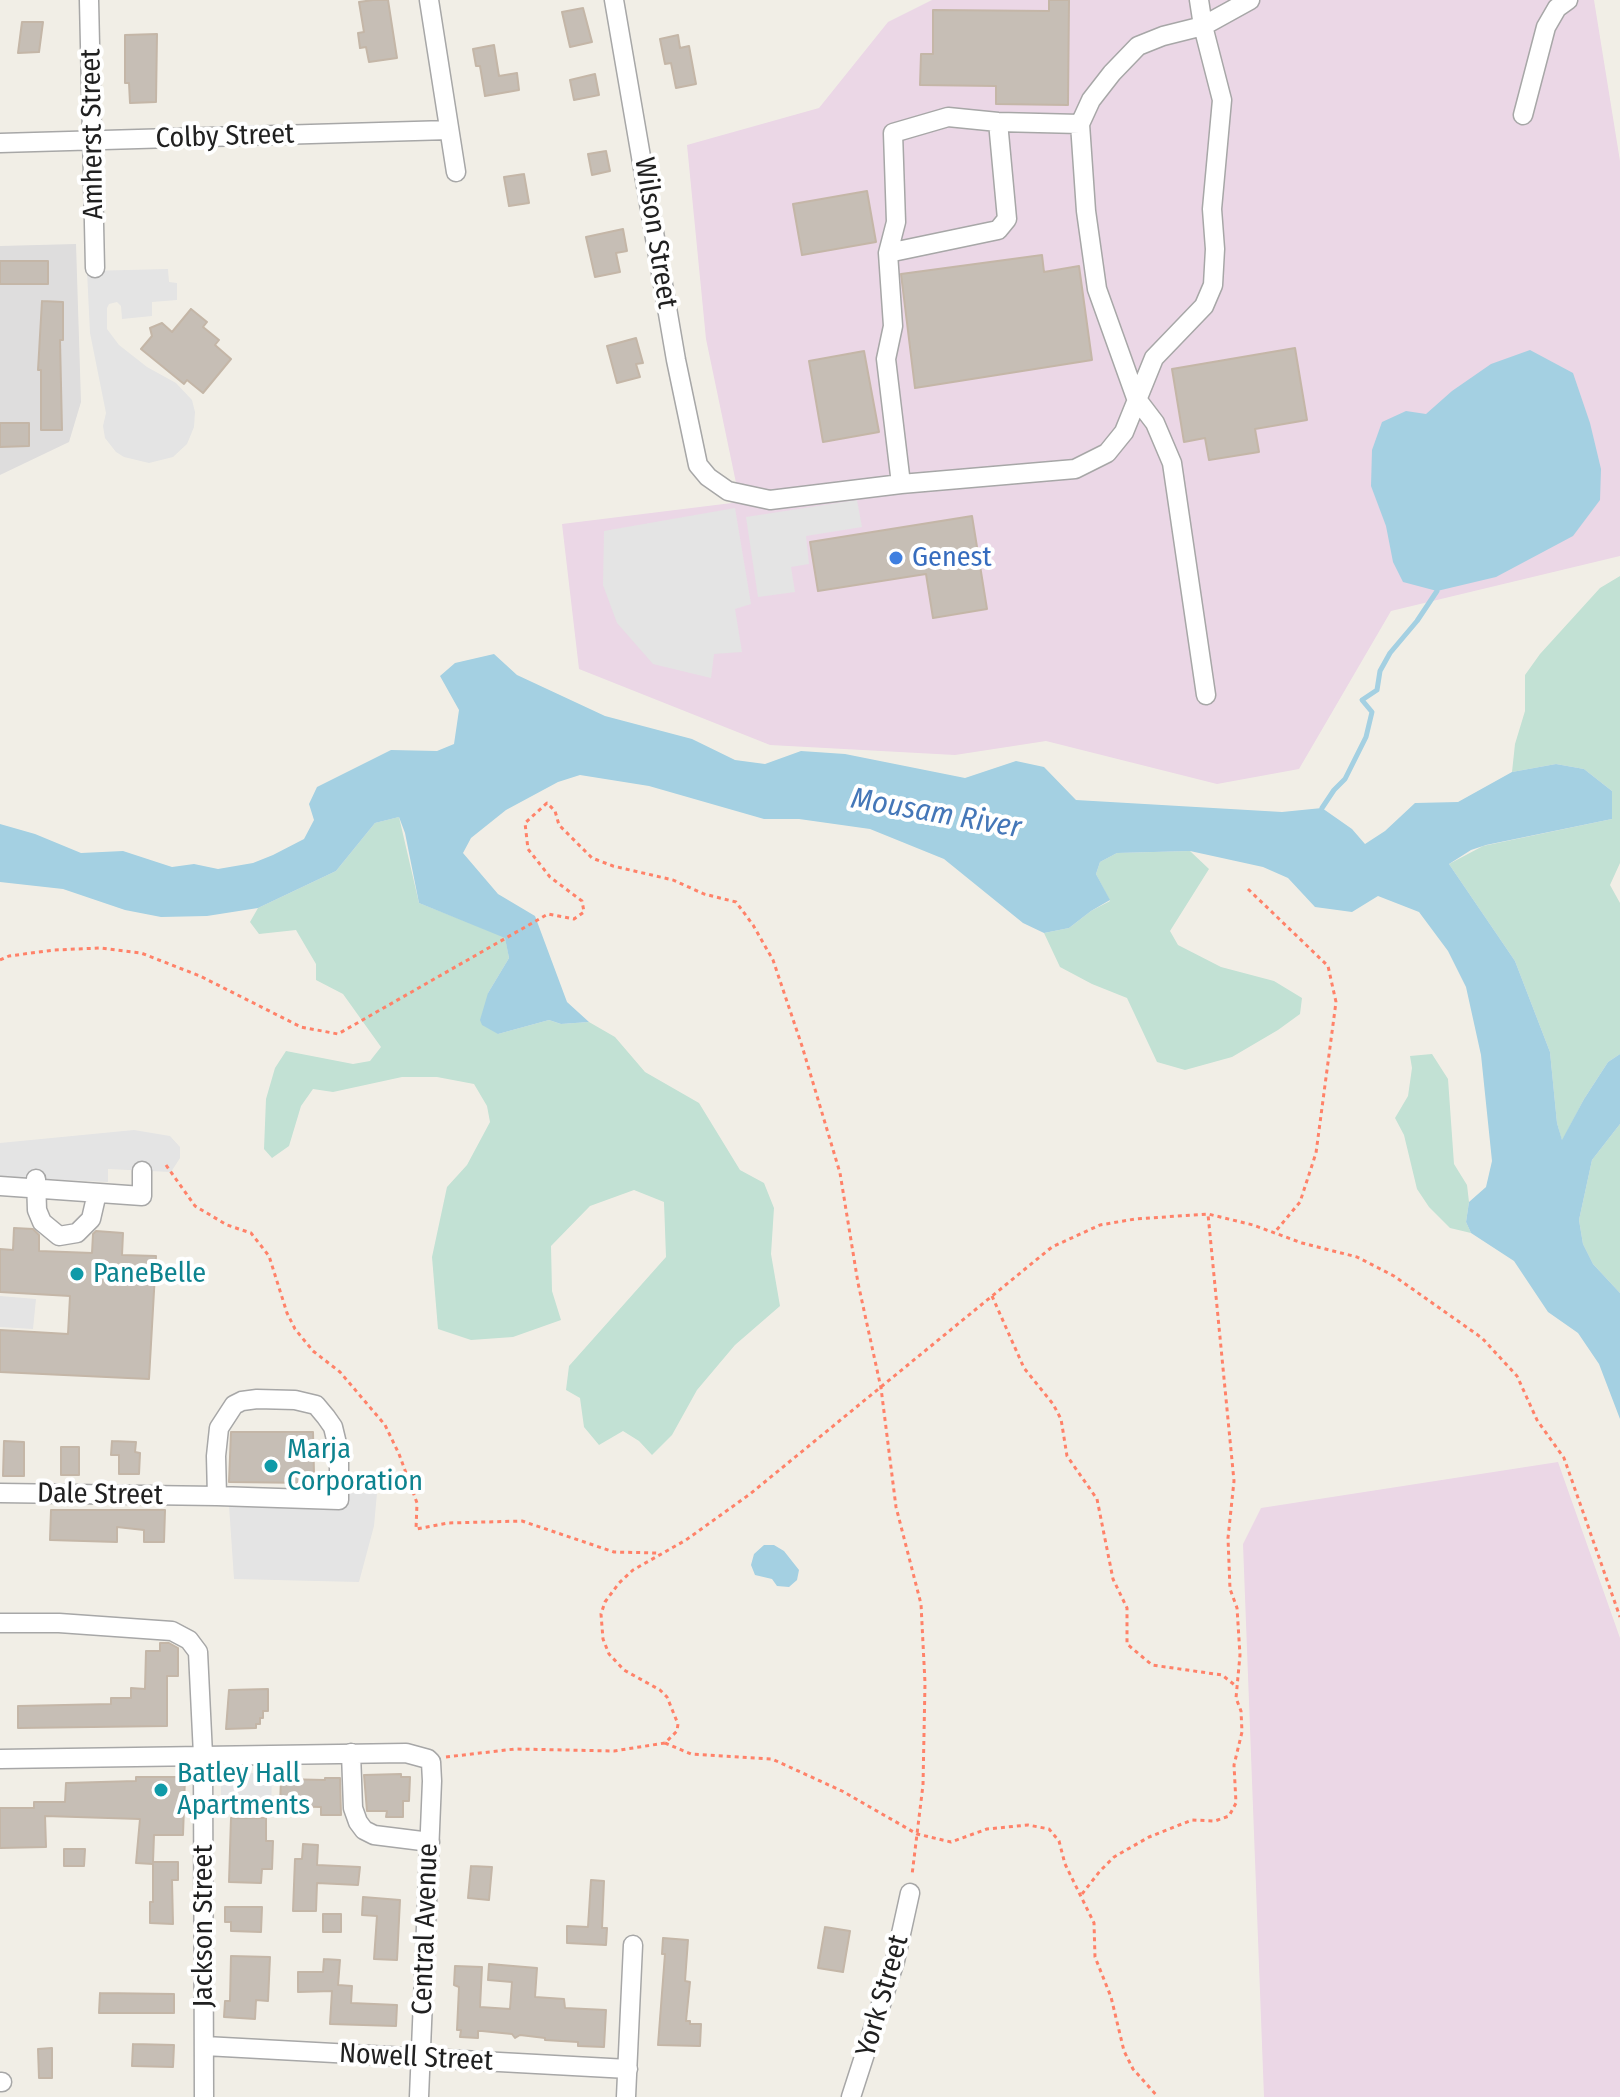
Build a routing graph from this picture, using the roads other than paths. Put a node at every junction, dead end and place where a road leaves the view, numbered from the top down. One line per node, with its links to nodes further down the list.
1 (89, 0): 12 (street, Amherst Street)
2 (429, 0): 11 (street)
3 (614, 0): 18 (street, Wilson Street)
4 (1199, 0): 7 (street)
5 (1250, 0): 7 (street)
6 (1568, 0): 8 (street)
7 (1203, 26): 10 (street); 17 (street)
8 (1523, 115)
9 (998, 122): 10 (street); 15 (street); 15 (street)
10 (1080, 124): 17 (street)
11 (449, 130): 12 (street, Colby Street); 14 (street)
12 (94, 141): 13 (street, Colby Street); 16 (street, Amherst Street)
13 (0, 143)
14 (456, 172)
15 (888, 253): 18 (street)
16 (95, 268)
17 (1136, 398): 18 (street); 19 (street)
18 (901, 484)
19 (1206, 695)
20 (142, 1171): 23 (street)
21 (36, 1184): 22 (street); 23 (street); 23 (street)
22 (0, 1186)
23 (97, 1193)
24 (0, 1493): 25 (street, Dale Street)
25 (208, 1496): 25 (street, Dale Street)
26 (0, 1623): 28 (street, Jackson Street)
27 (351, 1753): 28 (street); 30 (street); 30 (street, Central Avenue)
28 (203, 1755): 29 (street); 33 (street, Jackson Street)
29 (0, 1759)
30 (430, 1842): 34 (street, Central Avenue)
31 (910, 1893): 39 (street, York Street)
32 (633, 1945): 35 (street)
33 (205, 2046): 34 (street, Nowell Street); 36 (street, Jackson Street)
34 (421, 2059): 35 (street, Nowell Street); 37 (street, Central Avenue)
35 (628, 2069): 38 (street)
36 (204, 2097)
37 (419, 2097)
38 (626, 2097)
39 (851, 2097)

